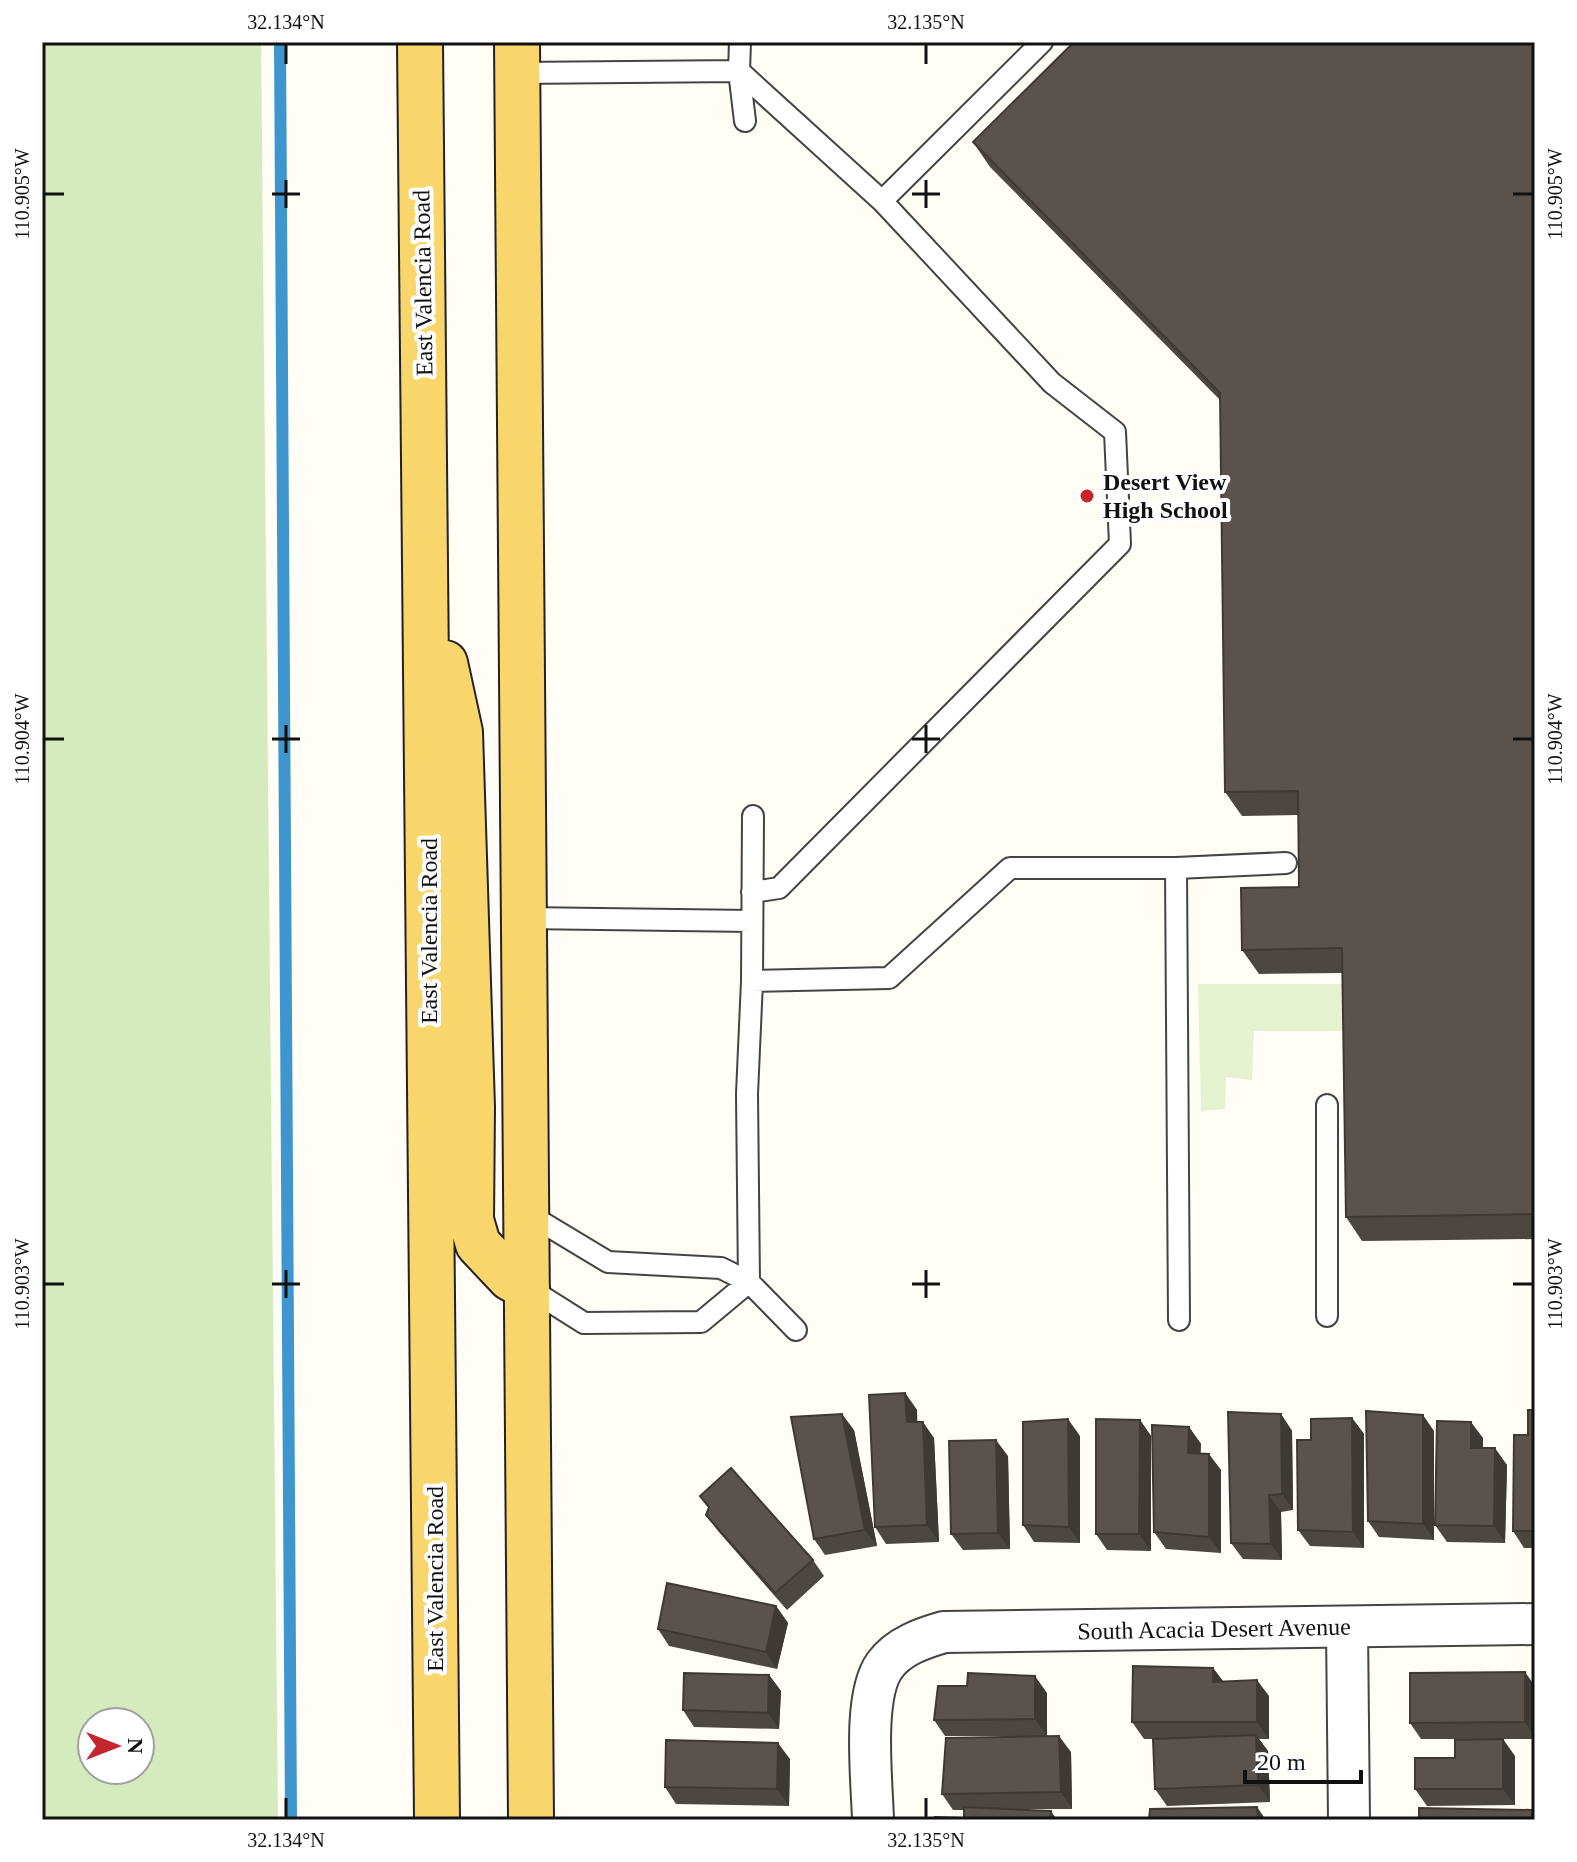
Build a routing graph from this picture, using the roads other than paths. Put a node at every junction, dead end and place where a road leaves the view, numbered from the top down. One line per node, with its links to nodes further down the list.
1 (420, 42): 8 (main road, East Valencia Road)
2 (740, 42): 5 (lane)
3 (1042, 42): 7 (lane)
4 (517, 58): 5 (lane); 13 (main road)
5 (739, 71): 6 (lane); 7 (lane)
6 (745, 121)
7 (882, 201): 12 (lane)
8 (427, 583): 19 (main road); 25 (main road, East Valencia Road)
9 (753, 816): 12 (lane)
10 (1286, 863): 11 (lane)
11 (1176, 868): 15 (lane); 21 (lane)
12 (752, 892): 14 (lane)
13 (524, 918): 14 (lane); 17 (main road)
14 (752, 921): 15 (lane)
15 (752, 981): 18 (lane)
16 (1327, 1105): 20 (lane)
17 (525, 1212): 18 (lane); 19 (main road)
18 (749, 1282): 19 (lane); 22 (lane)
19 (527, 1287): 26 (main road)
20 (1327, 1316)
21 (1179, 1320)
22 (796, 1330)
23 (1535, 1624): 24 (street, South Acacia Desert Avenue)
24 (1347, 1628): 27 (street, South Acacia Desert Avenue); 28 (street)
25 (437, 1820)
26 (531, 1820)
27 (873, 1820)
28 (1349, 1820)

